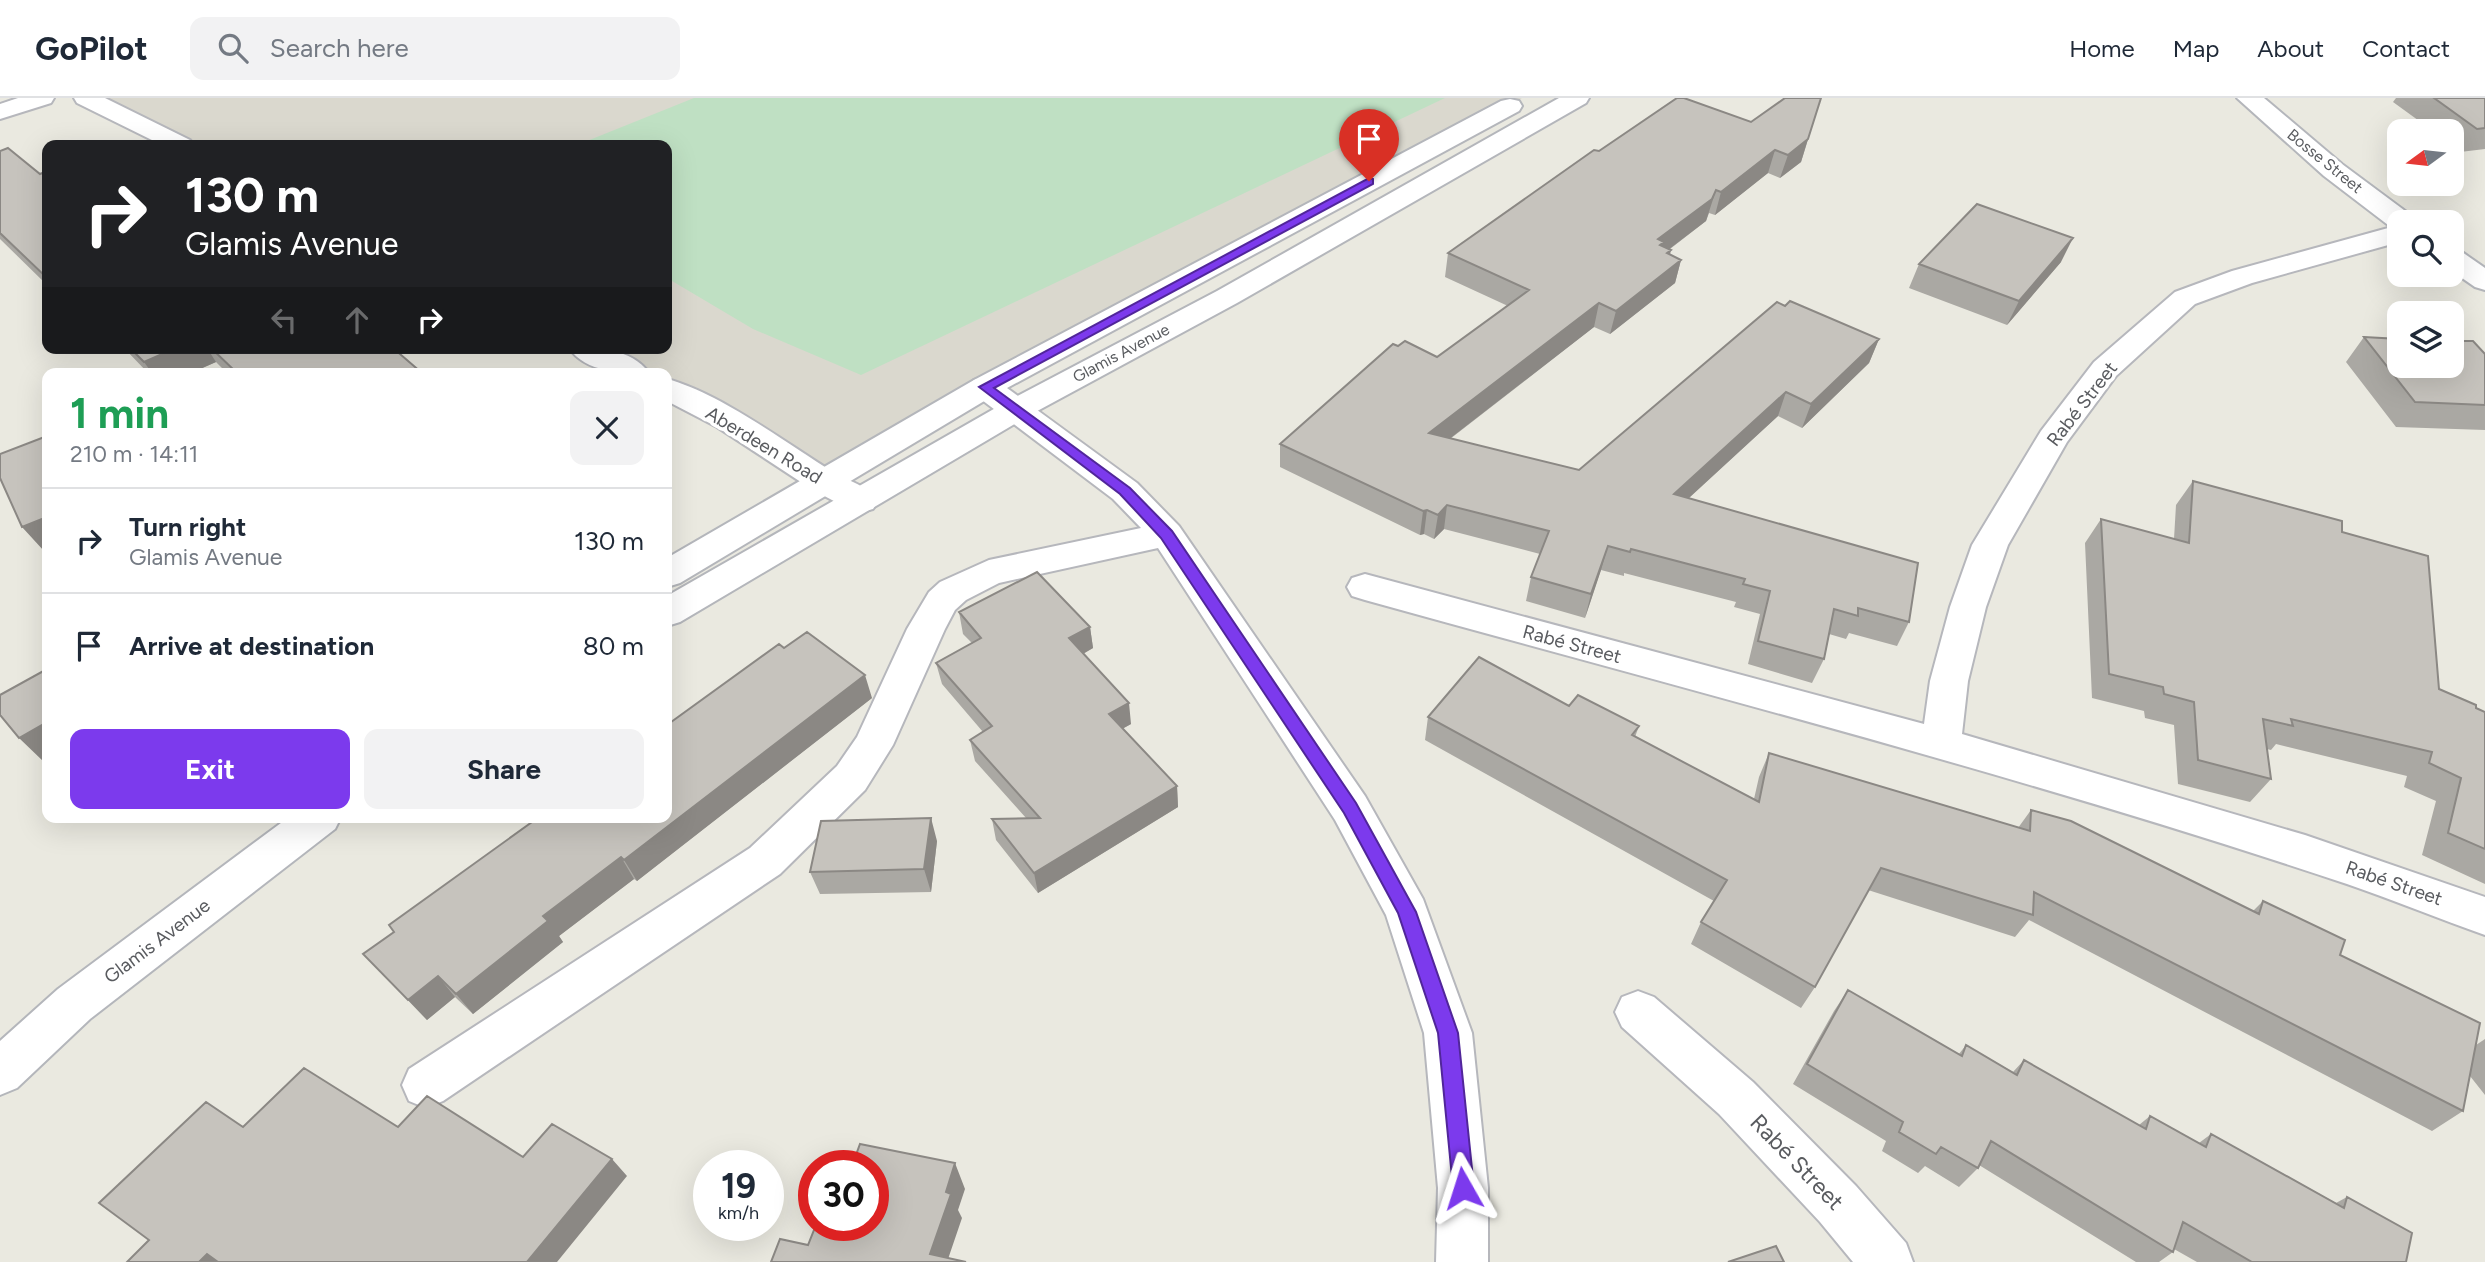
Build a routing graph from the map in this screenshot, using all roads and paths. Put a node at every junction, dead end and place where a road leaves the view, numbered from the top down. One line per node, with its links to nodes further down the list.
1 (42, 98): 6 (street)
2 (86, 98): 7 (street)
3 (1525, 98): 15 (street, Glamis Avenue)
4 (1577, 98): 15 (street, Glamis Avenue)
5 (2249, 98): 8 (street, Bosse Street)
6 (0, 112)
7 (171, 140)
8 (2387, 211)
9 (2387, 236): 22 (street, Rabé Street)
10 (2464, 266): 11 (street)
11 (2485, 281)
12 (596, 354): 13 (street)
13 (624, 368)
14 (672, 391): 16 (street, Aberdeen Road)
15 (1001, 398): 16 (street, Glamis Avenue); 17 (street, Glamis Avenue); 18 (street)
16 (825, 482): 17 (street, Aberdeen Road); 19 (street, Glamis Avenue)
17 (861, 501): 21 (street, Glamis Avenue)
18 (1167, 534): 27 (street); 28 (street)
19 (672, 571)
20 (1365, 587): 22 (street, Rabé Street)
21 (672, 609)
22 (1941, 743): 24 (street, Rabé Street)
23 (312, 823): 26 (street, Glamis Avenue)
24 (2485, 916)
25 (1638, 1012): 29 (street, Rabé Street)
26 (0, 1072)
27 (426, 1085)
28 (1462, 1262)
29 (1886, 1262)

